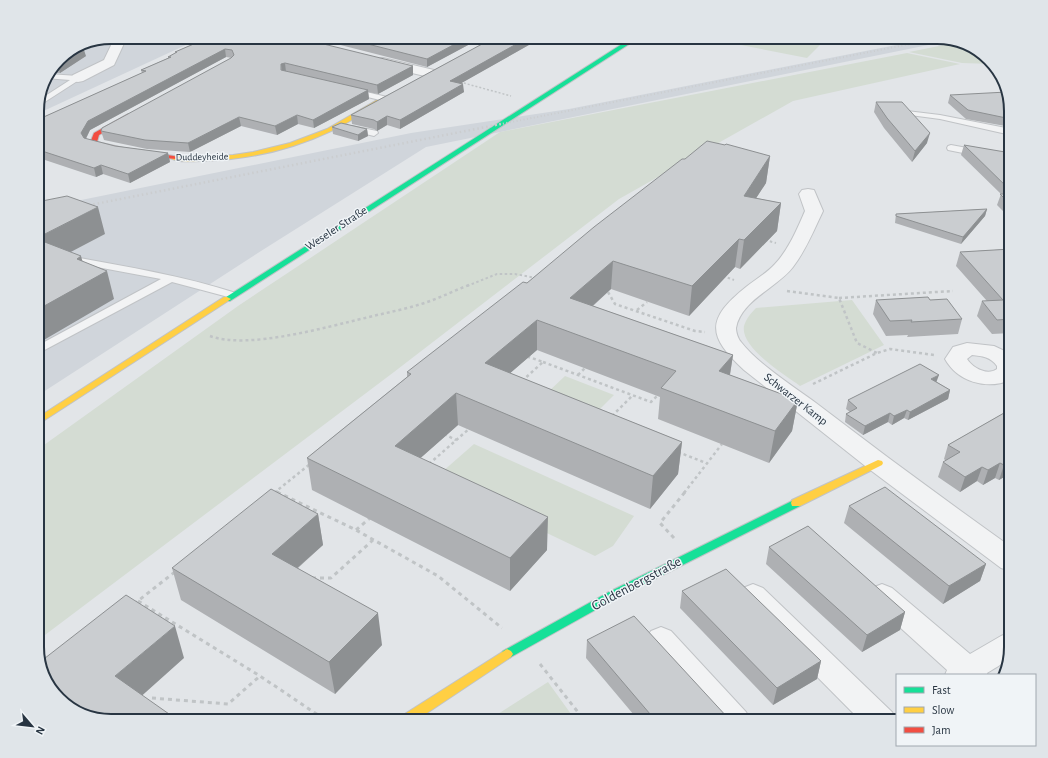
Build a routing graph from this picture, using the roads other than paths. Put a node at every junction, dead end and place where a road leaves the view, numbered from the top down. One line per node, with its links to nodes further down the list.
1 (118, 44): 6 (street)
2 (626, 44): 21 (main road, Weseler Straße)
3 (369, 58): 4 (street)
4 (432, 72): 7 (main road)
5 (54, 76): 6 (lane)
6 (78, 78): 10 (lane)
7 (416, 81)
8 (346, 90): 9 (lane)
9 (387, 97): 13 (main road, Duddeyheide)
10 (45, 100)
11 (137, 111): 13 (main road, Duddeyheide)
12 (910, 113): 14 (lane)
13 (337, 124): 15 (lane)
14 (1004, 131)
15 (374, 133)
16 (951, 148): 17 (lane)
17 (989, 155)
18 (808, 194): 26 (street, Schwarzer Kamp)
19 (74, 260): 20 (lane)
20 (171, 278): 21 (lane); 22 (lane)
21 (232, 295): 25 (main road, Weseler Straße)
22 (44, 347)
23 (956, 359): 24 (street)
24 (1004, 359)
25 (44, 417)
26 (878, 463): 27 (street, Schwarzer Kamp); 33 (main road, Goldenbergstraße)
27 (1004, 556)
28 (866, 581): 32 (street)
29 (753, 595): 35 (street)
30 (661, 639): 34 (street)
31 (1004, 649): 32 (street)
32 (967, 673)
33 (416, 714)
34 (729, 714)
35 (873, 714)

